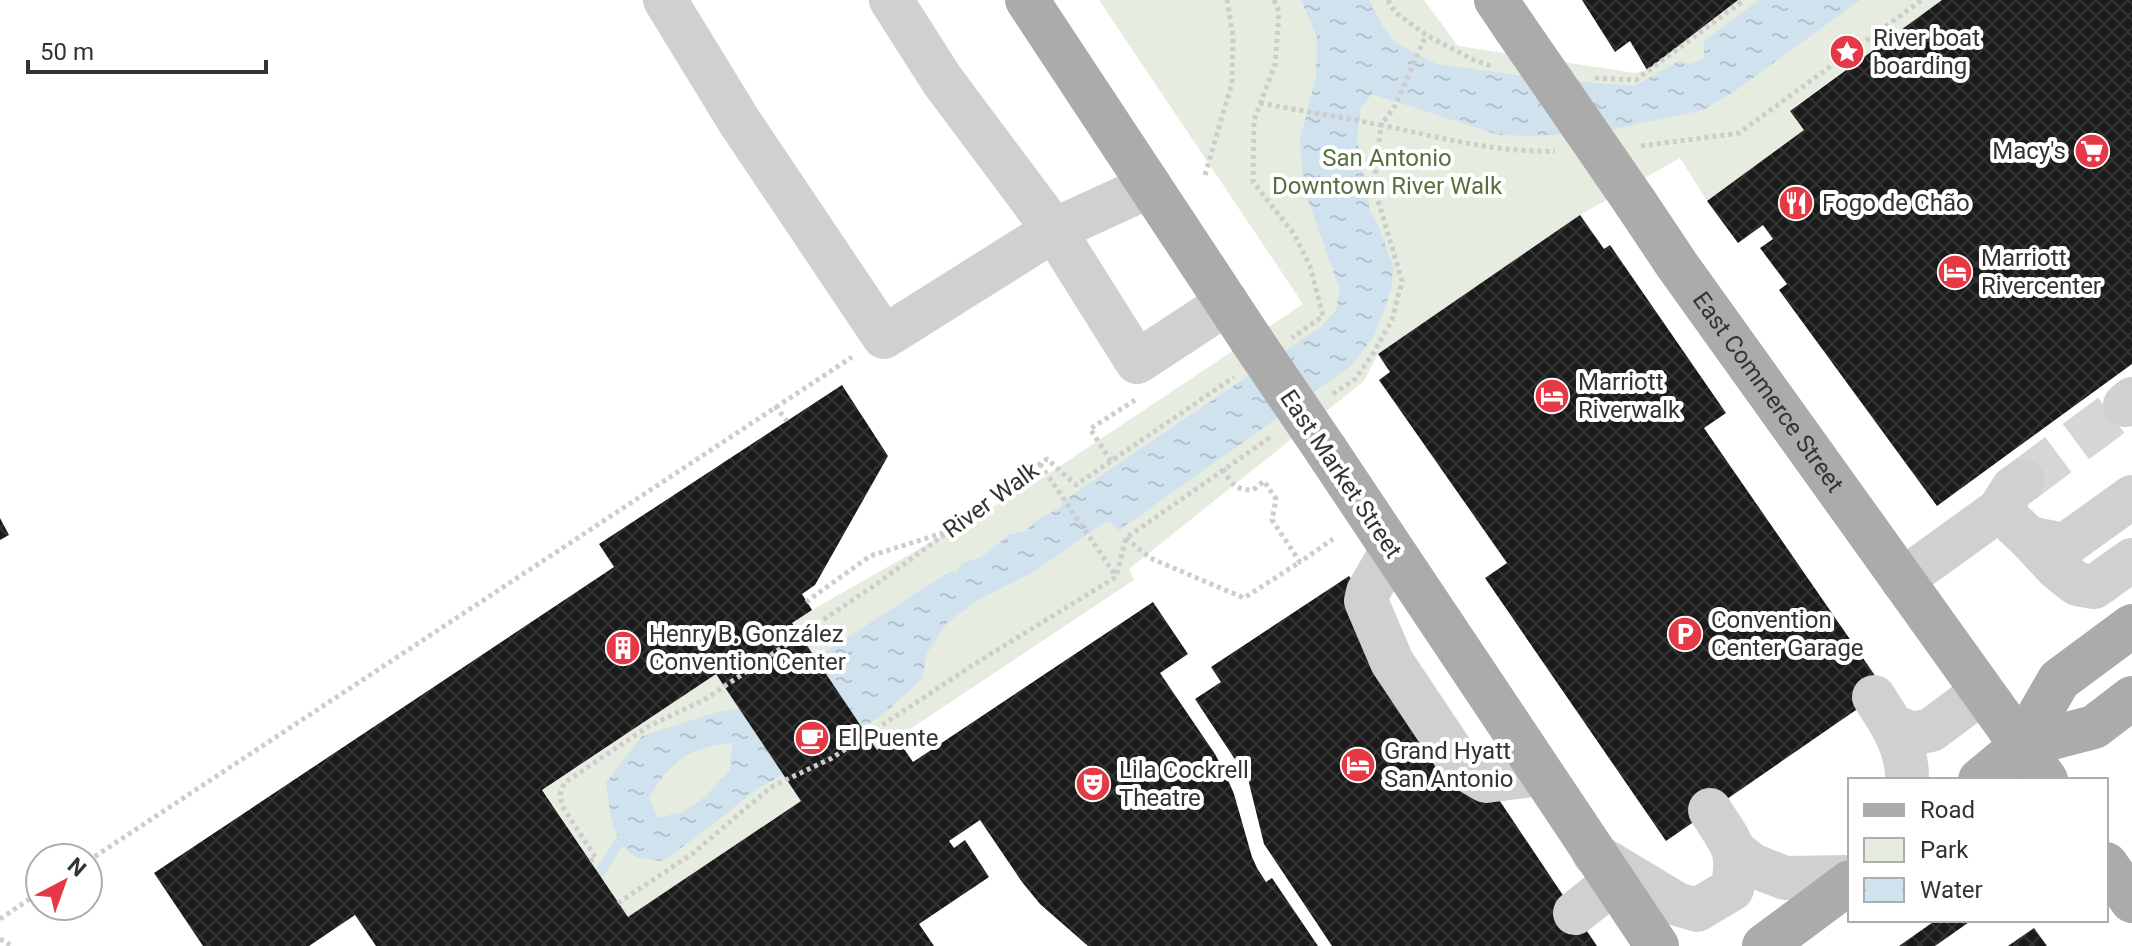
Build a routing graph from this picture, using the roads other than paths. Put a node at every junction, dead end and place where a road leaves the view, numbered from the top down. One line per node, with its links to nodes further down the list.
1 (665, 0): 6 (lane)
2 (891, 0): 6 (lane)
3 (1027, 0): 5 (main road, East Market Street)
4 (1505, 14): 13 (main road, East Commerce Street, bridge)
5 (1150, 186): 6 (lane); 7 (main road, East Market Street)
6 (1054, 230): 7 (lane)
7 (1227, 303): 11 (main road, East Market Street, bridge)
8 (2132, 497): 9 (lane)
9 (2017, 509): 12 (lane); 13 (lane)
10 (2132, 538): 12 (lane)
11 (1392, 550): 18 (main road, East Market Street); 18 (lane)
12 (2107, 571)
13 (1902, 580): 15 (main road, East Commerce Street)
14 (2132, 626): 17 (main road)
15 (1982, 692): 17 (main road, East Commerce Street); 19 (lane)
16 (2128, 709): 17 (main road)
17 (2034, 763): 20 (main road)
18 (1541, 774): 24 (main road, East Market Street)
19 (1907, 778)
20 (1986, 778)
21 (1710, 810): 22 (lane)
22 (1736, 852): 24 (lane); 25 (lane)
23 (2108, 867): 27 (main road)
24 (1604, 868): 28 (lane); 29 (main road, East Market Street)
25 (1848, 879)
26 (1848, 881): 30 (main road)
27 (2132, 901)
28 (1575, 913)
29 (1657, 946)
30 (1764, 946)

